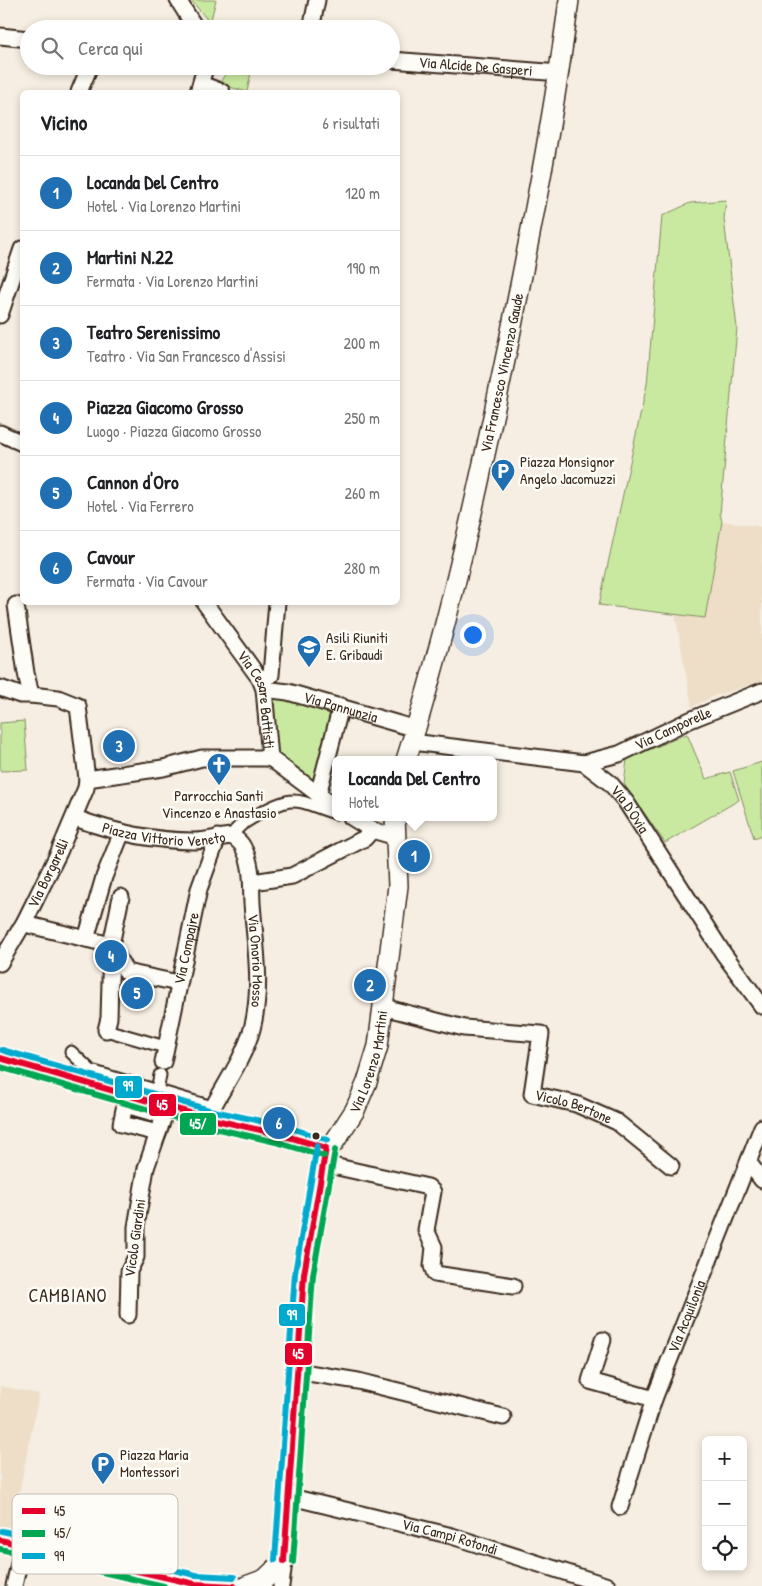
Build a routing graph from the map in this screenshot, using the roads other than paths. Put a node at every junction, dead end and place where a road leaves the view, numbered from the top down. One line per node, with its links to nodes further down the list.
1 (178, 0): 4 (street)
2 (317, 0): 5 (street)
3 (569, 0): 9 (street, Via Francesco Vincenzo Gaude)
4 (190, 20)
5 (313, 20)
6 (0, 36): 7 (street)
7 (20, 38)
8 (400, 61): 9 (street, Via Alcide De Gasperi)
9 (560, 73): 26 (street, Via Francesco Vincenzo Gaude)
10 (86, 75): 13 (street)
11 (205, 75): 12 (street)
12 (200, 88)
13 (80, 90)
14 (20, 255): 15 (street)
15 (0, 315)
16 (0, 433): 17 (street)
17 (20, 442)
18 (16, 605): 24 (street)
19 (206, 605): 21 (street, Via Cesare Battisti)
20 (277, 605): 21 (street)
21 (262, 684): 25 (street, Via Pannunzia); 27 (street, Via Cesare Battisti)
22 (0, 688): 24 (street)
23 (762, 691): 28 (street, Via Camporelle)
24 (32, 695): 29 (street)
25 (341, 706): 26 (street, Via Pannunzia); 30 (street)
26 (411, 743): 28 (street)
27 (270, 758): 29 (street); 30 (street, Via Cesare Battisti)
28 (584, 763): 48 (street, Via D'Ovia)
29 (87, 779): 33 (street, Via Borgarelli)
30 (318, 795): 31 (street, Via Cesare Battisti)
31 (332, 805)
32 (332, 812): 38 (street)
33 (75, 818): 37 (street, Piazza Vittorio Veneto); 42 (street, Via Borgarelli)
34 (357, 821): 36 (street)
35 (395, 821): 39 (street, Via Lorenzo Martini)
36 (372, 830): 39 (street); 40 (street)
37 (122, 832): 38 (street, Piazza Vittorio Veneto); 43 (street)
38 (225, 836): 40 (street, Piazza Vittorio Veneto); 46 (street, Via Compajre)
39 (396, 836): 47 (street, Via Lorenzo Martini)
40 (253, 882): 56 (street, Via Onorio Mosso)
41 (121, 897): 44 (street)
42 (26, 921): 43 (street); 45 (street, Via Borgarelli)
43 (86, 939): 44 (street)
44 (111, 945): 46 (street); 49 (street)
45 (0, 963)
46 (178, 983): 52 (street, Via Compajre)
47 (383, 1006): 59 (street, Via Lorenzo Martini); 61 (street, Vicolo Bertone)
48 (762, 1006)
49 (106, 1030): 52 (street)
50 (72, 1052): 53 (street)
51 (0, 1058): 54 (street)
52 (163, 1063): 53 (street)
53 (157, 1091): 56 (street)
54 (126, 1100): 55 (street); 58 (street)
55 (166, 1111): 56 (street); 58 (street, Vicolo Giardini)
56 (210, 1113): 59 (street)
57 (762, 1127): 60 (street, Via Acquilonia)
58 (158, 1134): 64 (street, Vicolo Giardini)
59 (325, 1156): 63 (street); 66 (street)
60 (749, 1163): 62 (street); 67 (street, Via Acquilonia)
61 (671, 1166)
62 (762, 1180)
63 (513, 1286)
64 (128, 1315)
65 (603, 1340): 67 (street)
66 (296, 1371): 68 (street); 69 (street)
67 (654, 1399): 70 (street, Via Acquilonia)
68 (503, 1417)
69 (287, 1496): 71 (street); 76 (street, Via Campi Rotondi)
70 (620, 1507)
71 (284, 1561): 74 (street); 75 (street)
72 (151, 1574): 73 (street)
73 (234, 1586)
74 (246, 1586)
75 (281, 1586)
76 (608, 1586)

